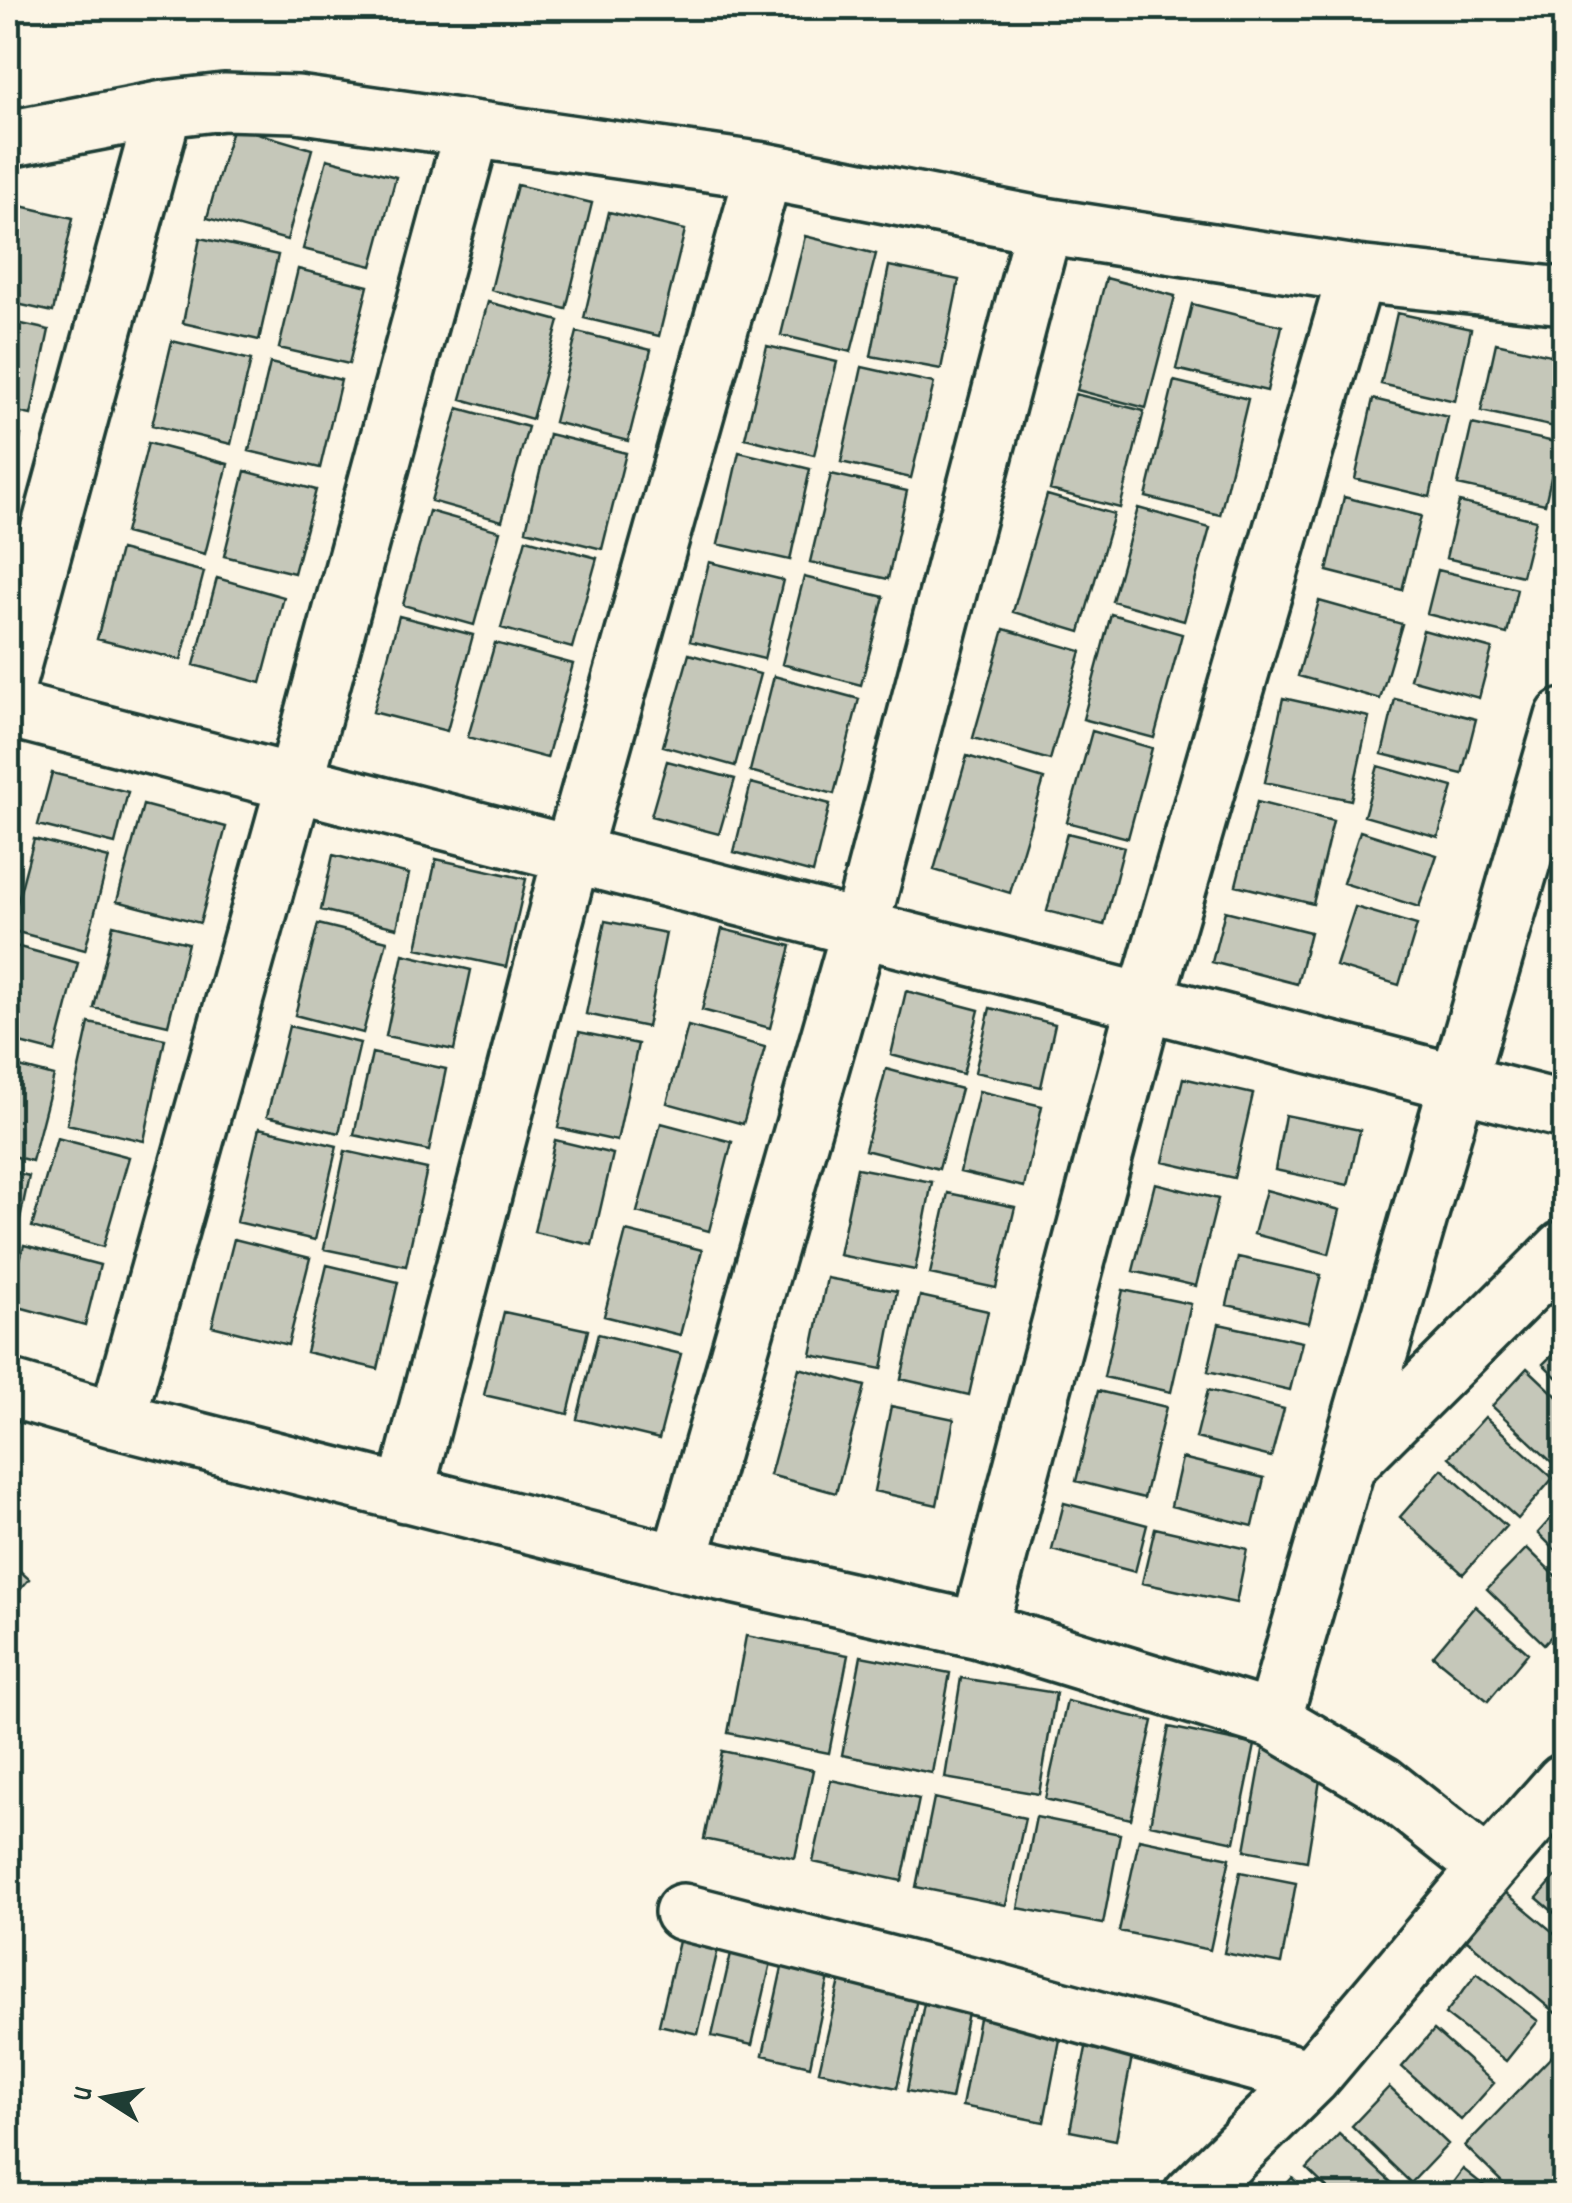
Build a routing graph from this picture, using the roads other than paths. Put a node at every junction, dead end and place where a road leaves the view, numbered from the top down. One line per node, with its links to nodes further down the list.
1 (164, 108): 2 (street); 3 (street); 8 (street)
2 (472, 131): 4 (street); 11 (street)
3 (8, 138)
4 (764, 171): 5 (street); 12 (street)
5 (1044, 226): 6 (street); 13 (street)
6 (1356, 274): 7 (street); 14 (street)
7 (1564, 296)
8 (8, 681)
9 (8, 708): 11 (street)
10 (1564, 718): 15 (street)
11 (295, 783): 12 (street); 19 (street)
12 (572, 854): 13 (street); 21 (street)
13 (860, 929): 14 (street); 22 (street)
14 (1145, 1002): 15 (street); 23 (street)
15 (1458, 1083): 16 (street); 20 (street)
16 (1564, 1110)
17 (1564, 1249): 20 (street)
18 (8, 1388): 19 (street)
19 (117, 1420): 21 (street)
20 (1346, 1465): 24 (street)
21 (405, 1494): 22 (street)
22 (679, 1564): 23 (street)
23 (979, 1630): 24 (street)
24 (1272, 1720): 26 (street)
25 (1564, 1782): 26 (street)
26 (1488, 1868): 28 (street)
27 (683, 1912): 28 (street)
28 (1311, 2078): 29 (street)
29 (1191, 2196)

